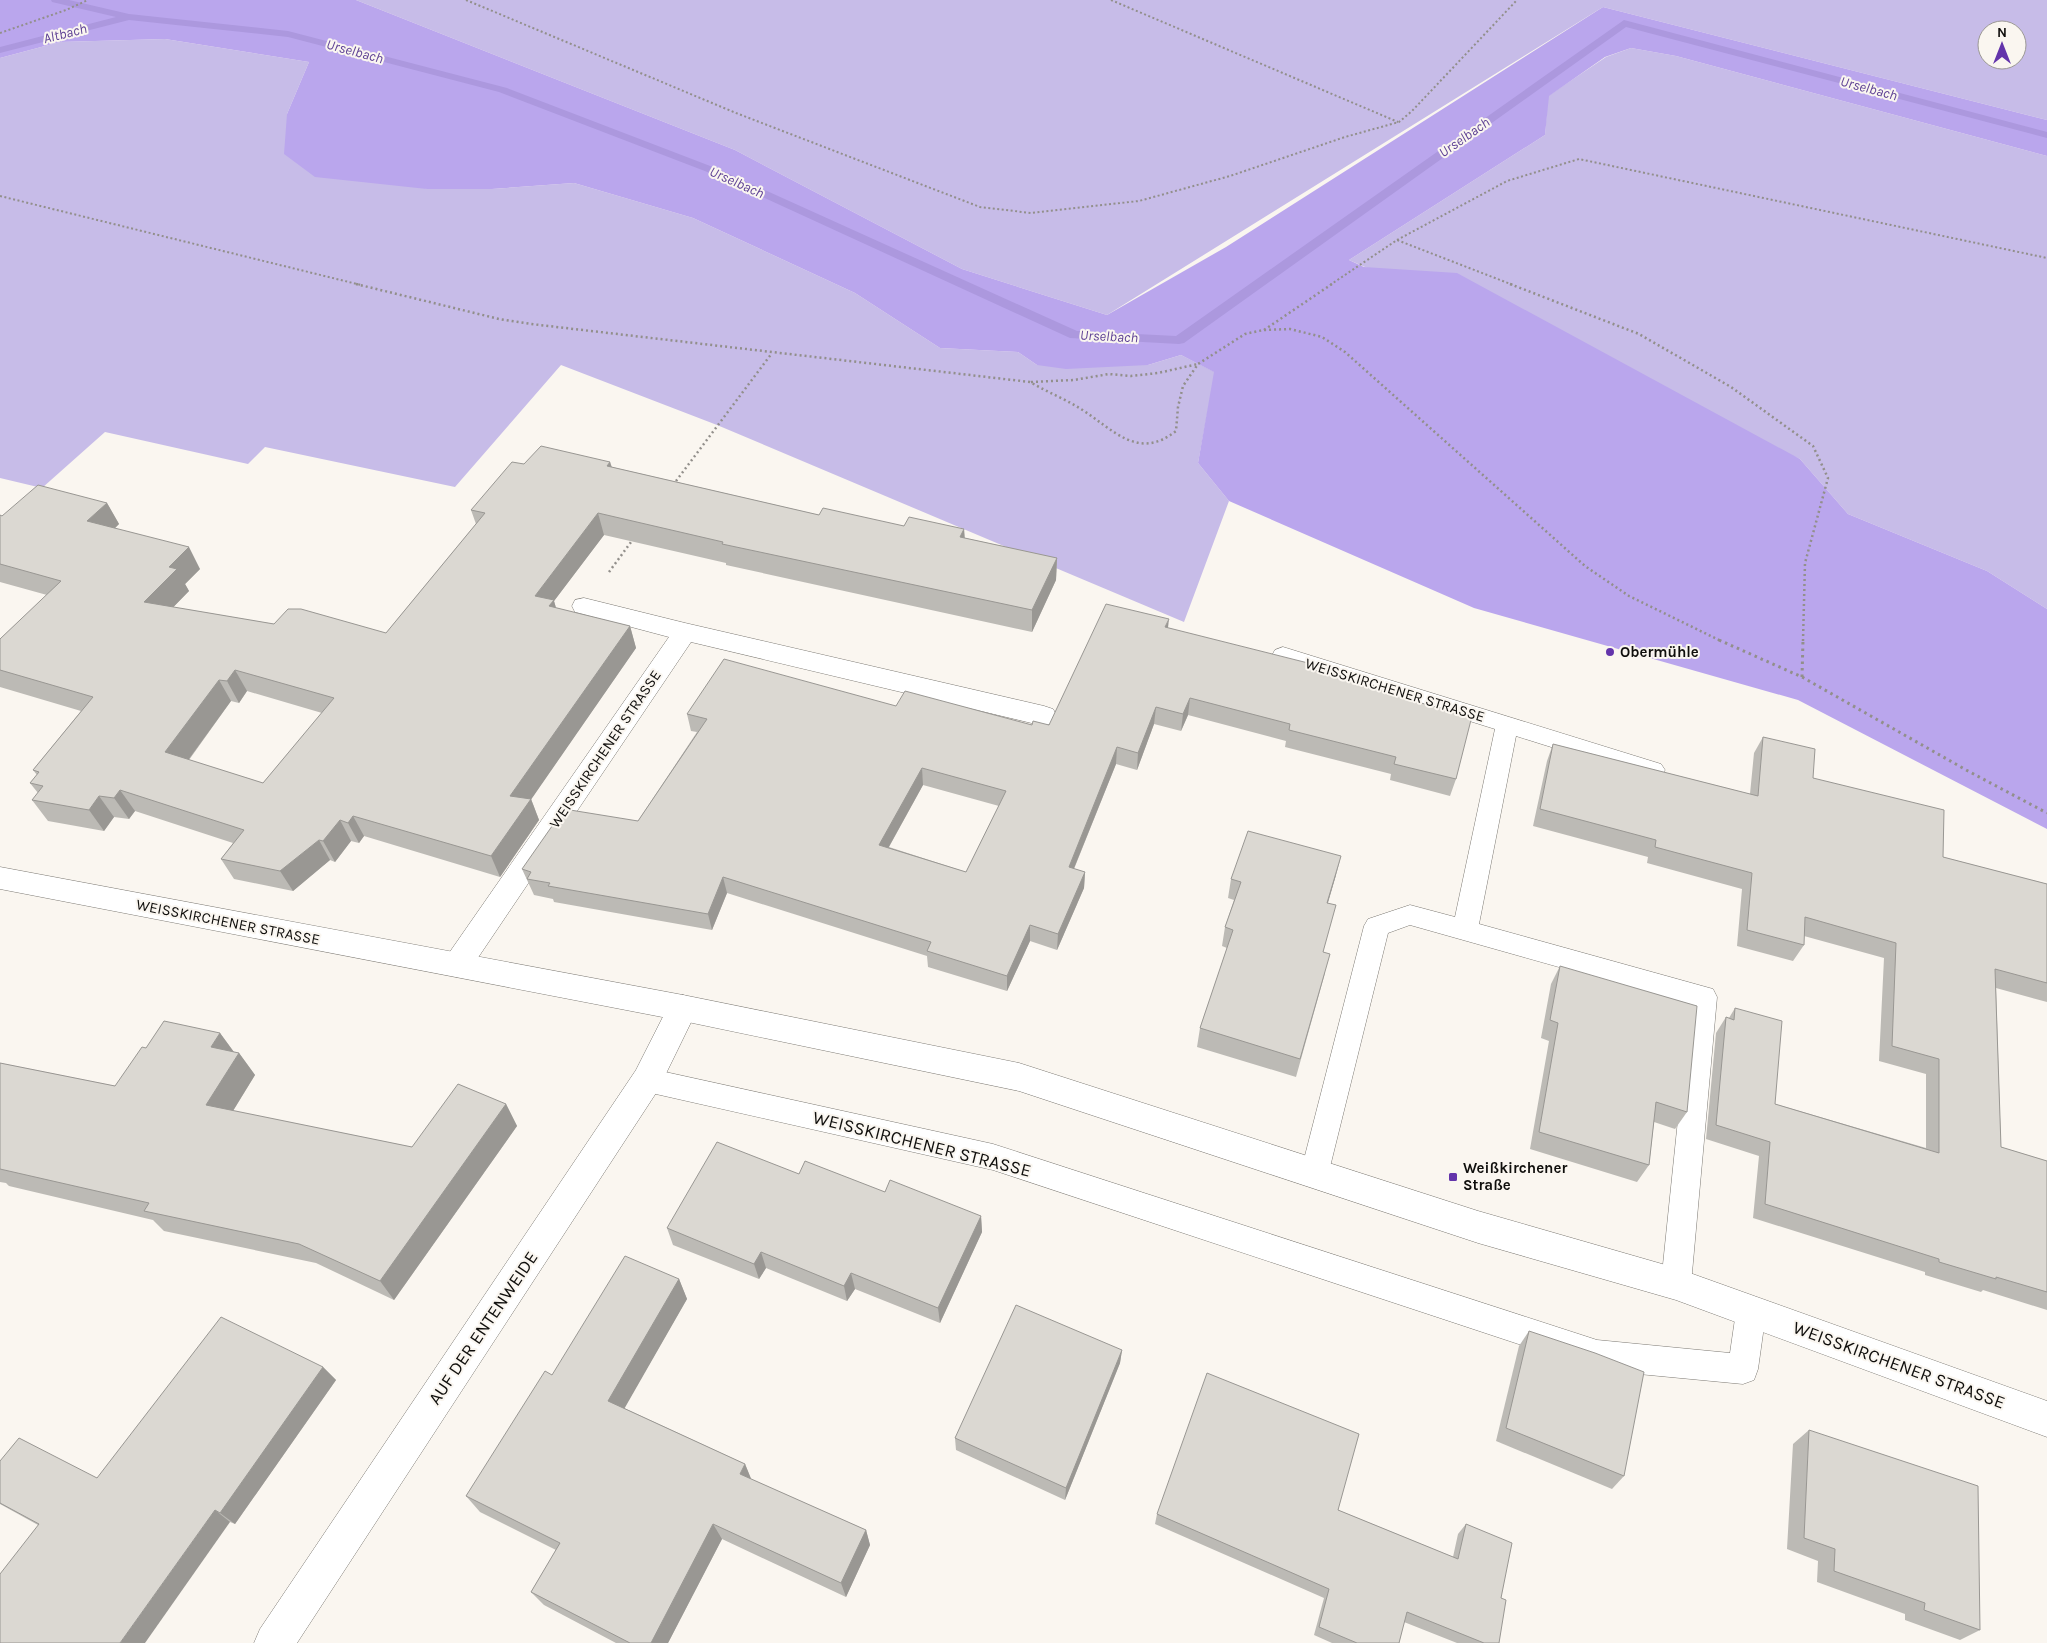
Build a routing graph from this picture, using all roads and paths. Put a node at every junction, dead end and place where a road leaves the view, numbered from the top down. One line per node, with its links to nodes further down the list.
1 (88, 0): 5 (path)
2 (466, 0): 6 (path)
3 (1111, 0): 6 (path)
4 (1516, 0): 6 (path)
5 (0, 33)
6 (1399, 122)
7 (0, 196): 11 (path)
8 (1397, 240): 9 (path); 10 (path); 19 (path)
9 (2047, 258)
10 (1263, 330): 12 (path); 19 (path)
11 (772, 353): 13 (path); 14 (path)
12 (1198, 364): 13 (path); 13 (path)
13 (1030, 382)
14 (670, 489)
15 (636, 536): 16 (path)
16 (584, 606): 17 (street)
17 (685, 632): 20 (street); 26 (street, WEISSKIRCHENER STRASSE)
18 (1283, 655): 21 (lane, WEISSKIRCHENER STRASSE)
19 (1802, 677): 23 (path)
20 (1044, 716)
21 (1507, 725): 22 (lane, WEISSKIRCHENER STRASSE); 25 (lane)
22 (1653, 770)
23 (2047, 813)
24 (0, 878): 26 (street, WEISSKIRCHENER STRASSE)
25 (1465, 930): 29 (lane); 30 (lane)
26 (457, 965): 27 (street, WEISSKIRCHENER STRASSE)
27 (683, 1008): 28 (street, AUF DER ENTENWEIDE); 29 (street, WEISSKIRCHENER STRASSE)
28 (647, 1080): 31 (lane, WEISSKIRCHENER STRASSE); 33 (street, AUF DER ENTENWEIDE)
29 (1314, 1175): 30 (street, WEISSKIRCHENER STRASSE)
30 (1676, 1284): 31 (street, WEISSKIRCHENER STRASSE)
31 (1751, 1312): 32 (street, WEISSKIRCHENER STRASSE)
32 (2047, 1419)
33 (274, 1643)

